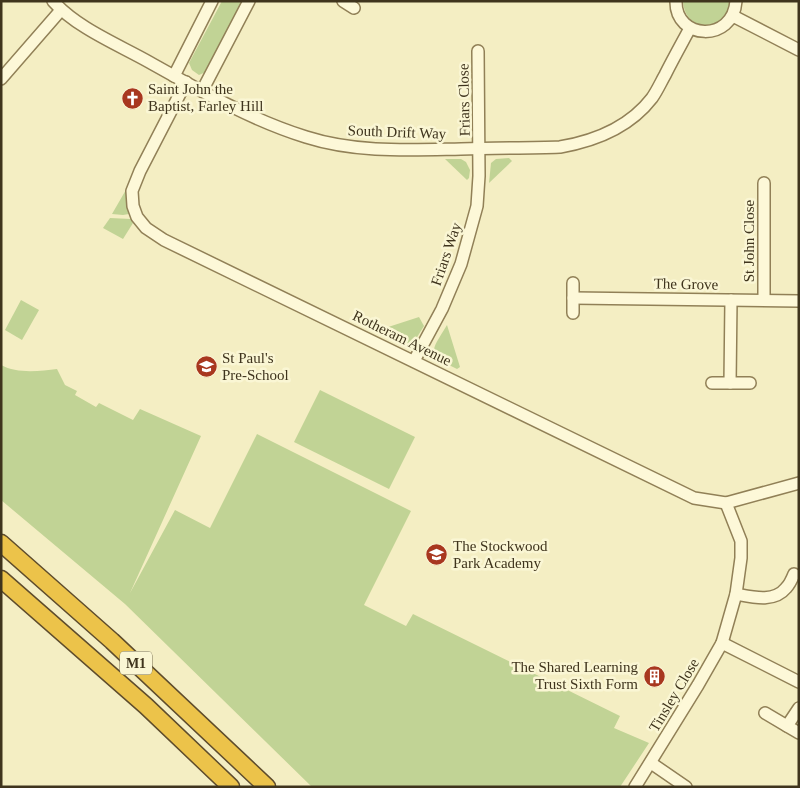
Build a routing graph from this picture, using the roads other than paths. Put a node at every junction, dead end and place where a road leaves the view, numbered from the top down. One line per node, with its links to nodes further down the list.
1 (212, 1): 12 (street)
2 (249, 1): 15 (street)
3 (343, 1): 7 (street)
4 (736, 1): 8 (street)
5 (673, 3): 9 (street)
6 (57, 6): 12 (street, South Drift Way); 13 (street)
7 (354, 8)
8 (733, 16): 9 (street); 11 (street)
9 (690, 28): 16 (street, South Drift Way)
10 (478, 50): 16 (street, Friars Close)
11 (799, 50)
12 (174, 76): 14 (street, South Drift Way)
13 (1, 78)
14 (186, 82): 15 (street, South Drift Way); 24 (street, Rotheram Avenue)
15 (202, 90): 16 (street, South Drift Way)
16 (479, 149): 24 (street, Friars Way)
17 (764, 183): 21 (street, St John Close)
18 (573, 283): 19 (street)
19 (573, 298): 20 (street, The Grove); 23 (street)
20 (732, 300): 21 (street, The Grove); 26 (street)
21 (764, 300): 22 (street, The Grove)
22 (799, 301)
23 (573, 313)
24 (414, 361): 29 (street, Rotheram Avenue)
25 (712, 383): 26 (street)
26 (730, 383): 27 (street)
27 (750, 383)
28 (799, 483): 29 (street, Rotheram Avenue)
29 (726, 503): 33 (street, Tinsley Close)
30 (1, 543): 42 (highway, M1)
31 (794, 574): 33 (street)
32 (1, 580): 41 (highway, M1)
33 (736, 594): 34 (street, Tinsley Close)
34 (722, 643): 35 (street); 40 (street, Tinsley Close)
35 (799, 682)
36 (799, 708): 38 (street)
37 (765, 713): 38 (street)
38 (787, 726): 39 (street)
39 (799, 733)
40 (650, 763): 43 (street, Tinsley Close); 44 (street)
41 (231, 787)
42 (267, 787)
43 (635, 787)
44 (686, 787)

